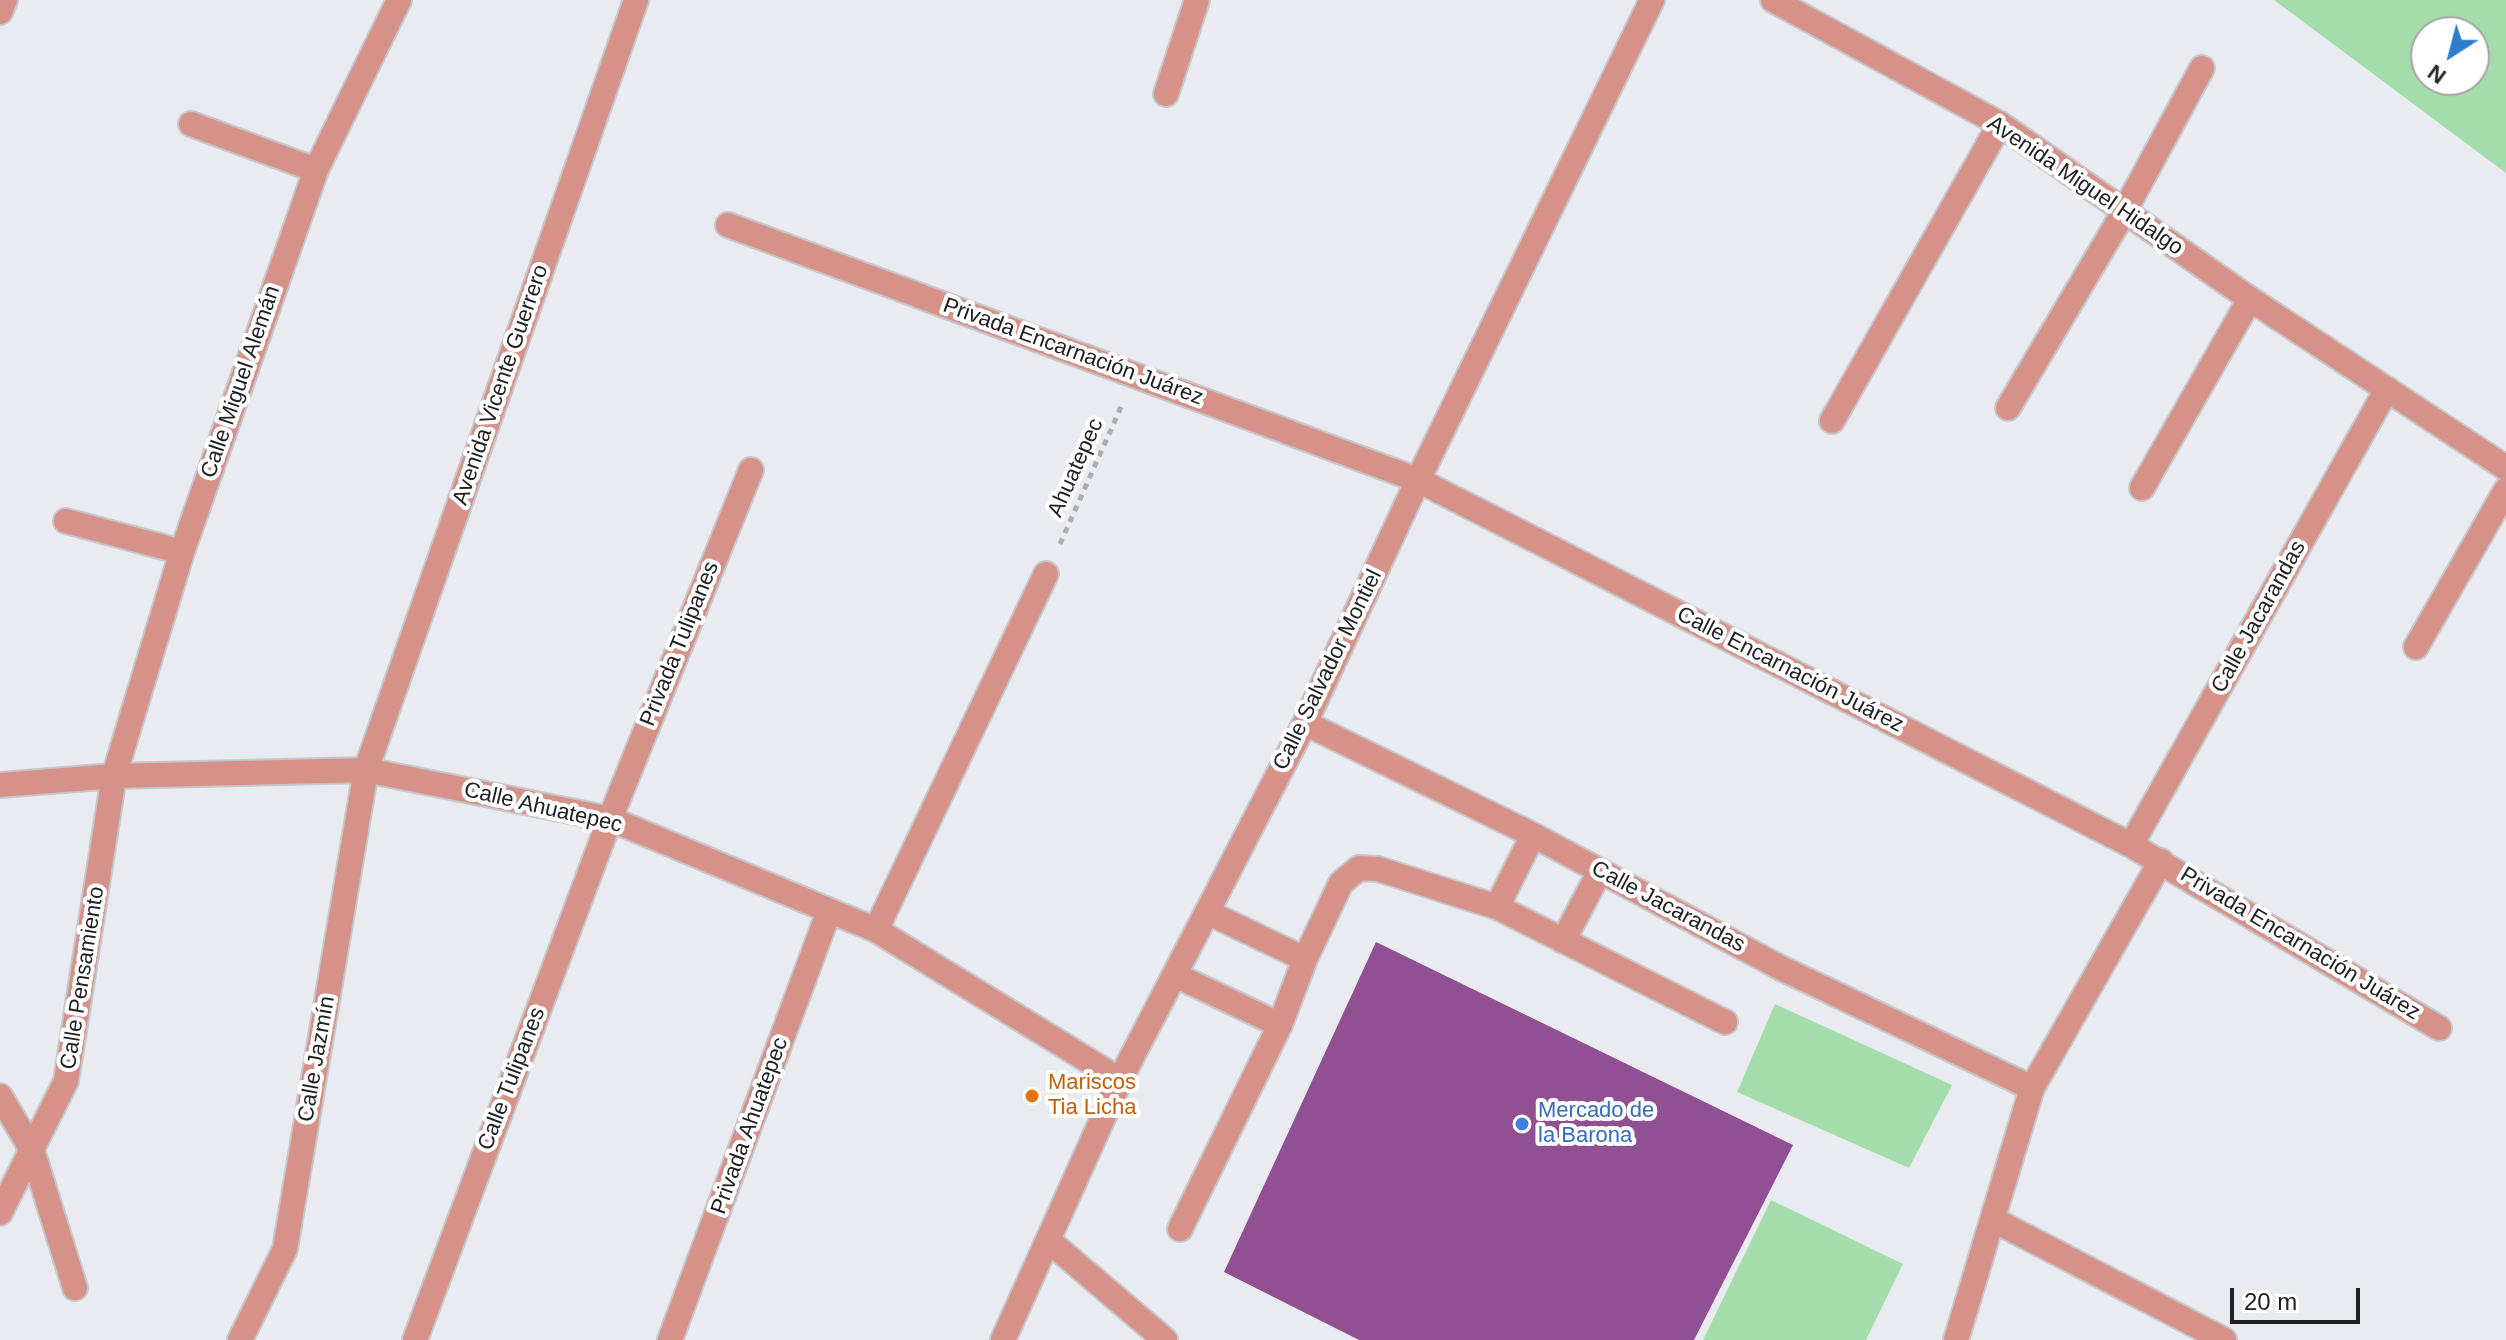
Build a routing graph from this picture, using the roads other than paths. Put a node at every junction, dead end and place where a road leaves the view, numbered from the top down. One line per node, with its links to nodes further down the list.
1 (5, 0): 7 (street)
2 (399, 0): 12 (street, Calle Miguel Alemán)
3 (636, 0): 29 (street, Avenida Vicente Guerrero)
4 (1197, 0): 9 (street)
5 (1652, 0): 21 (street, Calle Salvador Montiel)
6 (1773, 0): 11 (street, Avenida Miguel Hidalgo)
7 (0, 12)
8 (2202, 68): 13 (street)
9 (1166, 94)
10 (191, 124): 12 (street)
11 (2000, 124): 13 (street, Avenida Miguel Hidalgo); 18 (street)
12 (316, 170): 25 (street, Calle Miguel Alemán)
13 (2124, 212): 15 (street, Avenida Miguel Hidalgo); 17 (street)
14 (728, 225): 21 (street, Privada Encarnación Juárez)
15 (2250, 299): 16 (street, Avenida Miguel Hidalgo); 22 (street)
16 (2387, 389): 19 (street, Avenida Miguel Hidalgo); 34 (street, Calle Jacarandas)
17 (2008, 408)
18 (1832, 421)
19 (2506, 468)
20 (751, 470): 32 (street, Privada Tulipanes)
21 (1418, 480): 28 (street, Calle Salvador Montiel); 34 (street, Calle Encarnación Juárez)
22 (2142, 488)
23 (2506, 490): 27 (street)
24 (66, 521): 25 (street)
25 (182, 552): 30 (street, Calle Miguel Alemán)
26 (1046, 574): 40 (street)
27 (2416, 647)
28 (1305, 723): 33 (street, Calle Jacarandas); 39 (street, Calle Salvador Montiel)
29 (366, 770): 30 (street, Calle Ahuatepec); 32 (street, Calle Ahuatepec); 56 (street, Calle Jazmín)
30 (114, 776): 31 (street, Calle Ahuatepec); 50 (street, Calle Pensamiento)
31 (0, 785)
32 (610, 819): 38 (street, Calle Ahuatepec); 57 (street, Calle Tulipanes)
33 (1533, 835): 36 (street, Calle Jacarandas); 37 (street)
34 (2131, 845): 35 (street, Calle Encarnación Juárez)
35 (2161, 861): 46 (street, Privada Encarnación Juárez); 48 (street)
36 (1600, 871): 41 (street); 48 (street, Calle Jacarandas)
37 (1497, 907): 41 (street); 42 (street)
38 (829, 911): 40 (street, Calle Ahuatepec); 58 (street, Privada Ahuatepec)
39 (1207, 912): 42 (street); 43 (street, Calle Salvador Montiel)
40 (876, 930): 47 (street, Calle Ahuatepec)
41 (1563, 941): 44 (street)
42 (1305, 959): 45 (street)
43 (1175, 975): 45 (street); 47 (street, Calle Salvador Montiel)
44 (1725, 1022)
45 (1280, 1025): 53 (street)
46 (2439, 1028)
47 (1120, 1080): 54 (street, Calle Salvador Montiel)
48 (2032, 1088): 52 (street)
49 (0, 1096): 50 (street)
50 (32, 1150): 51 (street, Calle Pensamiento); 55 (street)
51 (0, 1213)
52 (1994, 1220): 61 (street); 62 (street)
53 (1180, 1229)
54 (1049, 1241): 59 (street, Calle Salvador Montiel); 60 (street)
55 (75, 1288)
56 (240, 1340)
57 (415, 1340)
58 (670, 1340)
59 (1003, 1340)
60 (1165, 1340)
61 (1956, 1340)
62 (2224, 1340)

